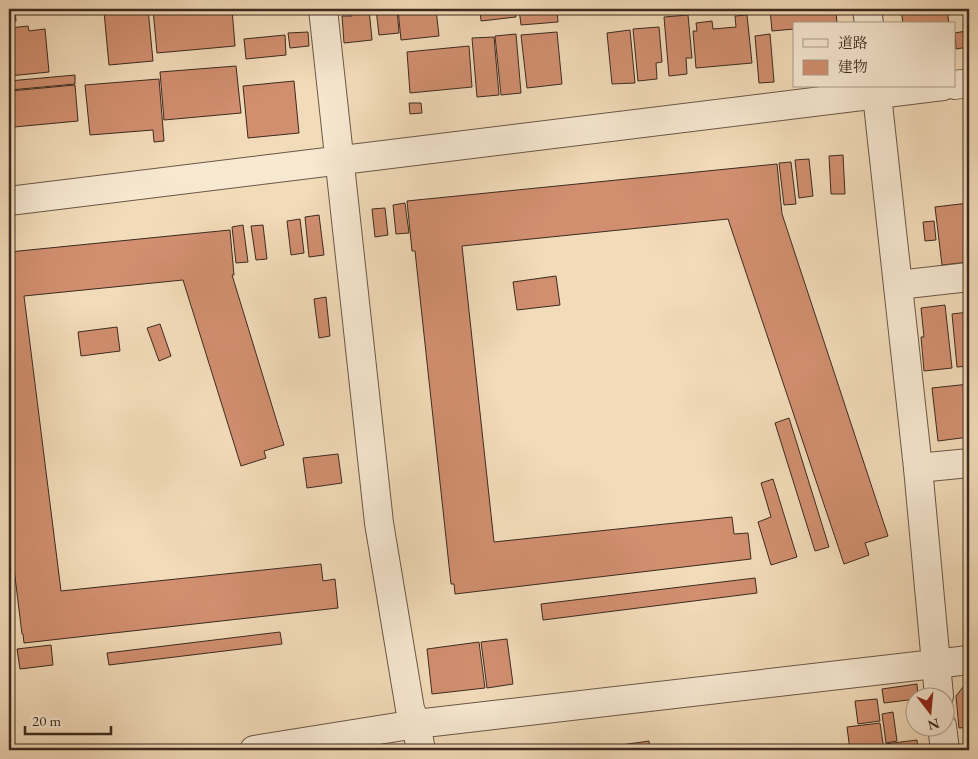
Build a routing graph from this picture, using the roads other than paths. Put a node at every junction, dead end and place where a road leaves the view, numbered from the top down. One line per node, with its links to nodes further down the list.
1 (323, 9): 8 (street)
2 (867, 9): 3 (street)
3 (868, 22)
4 (969, 83): 5 (street)
5 (956, 85)
6 (910, 88): 7 (street)
7 (877, 90): 8 (street); 11 (street)
8 (340, 160): 9 (street); 17 (street)
9 (9, 201)
10 (969, 277): 11 (street)
11 (898, 285): 13 (street)
12 (969, 462): 13 (street)
13 (918, 468): 15 (street)
14 (969, 660): 15 (street)
15 (935, 664): 16 (street); 17 (street)
16 (938, 686)
17 (416, 724): 19 (street); 20 (street)
18 (943, 736): 21 (street)
19 (254, 750)
20 (421, 750)
21 (945, 750)

